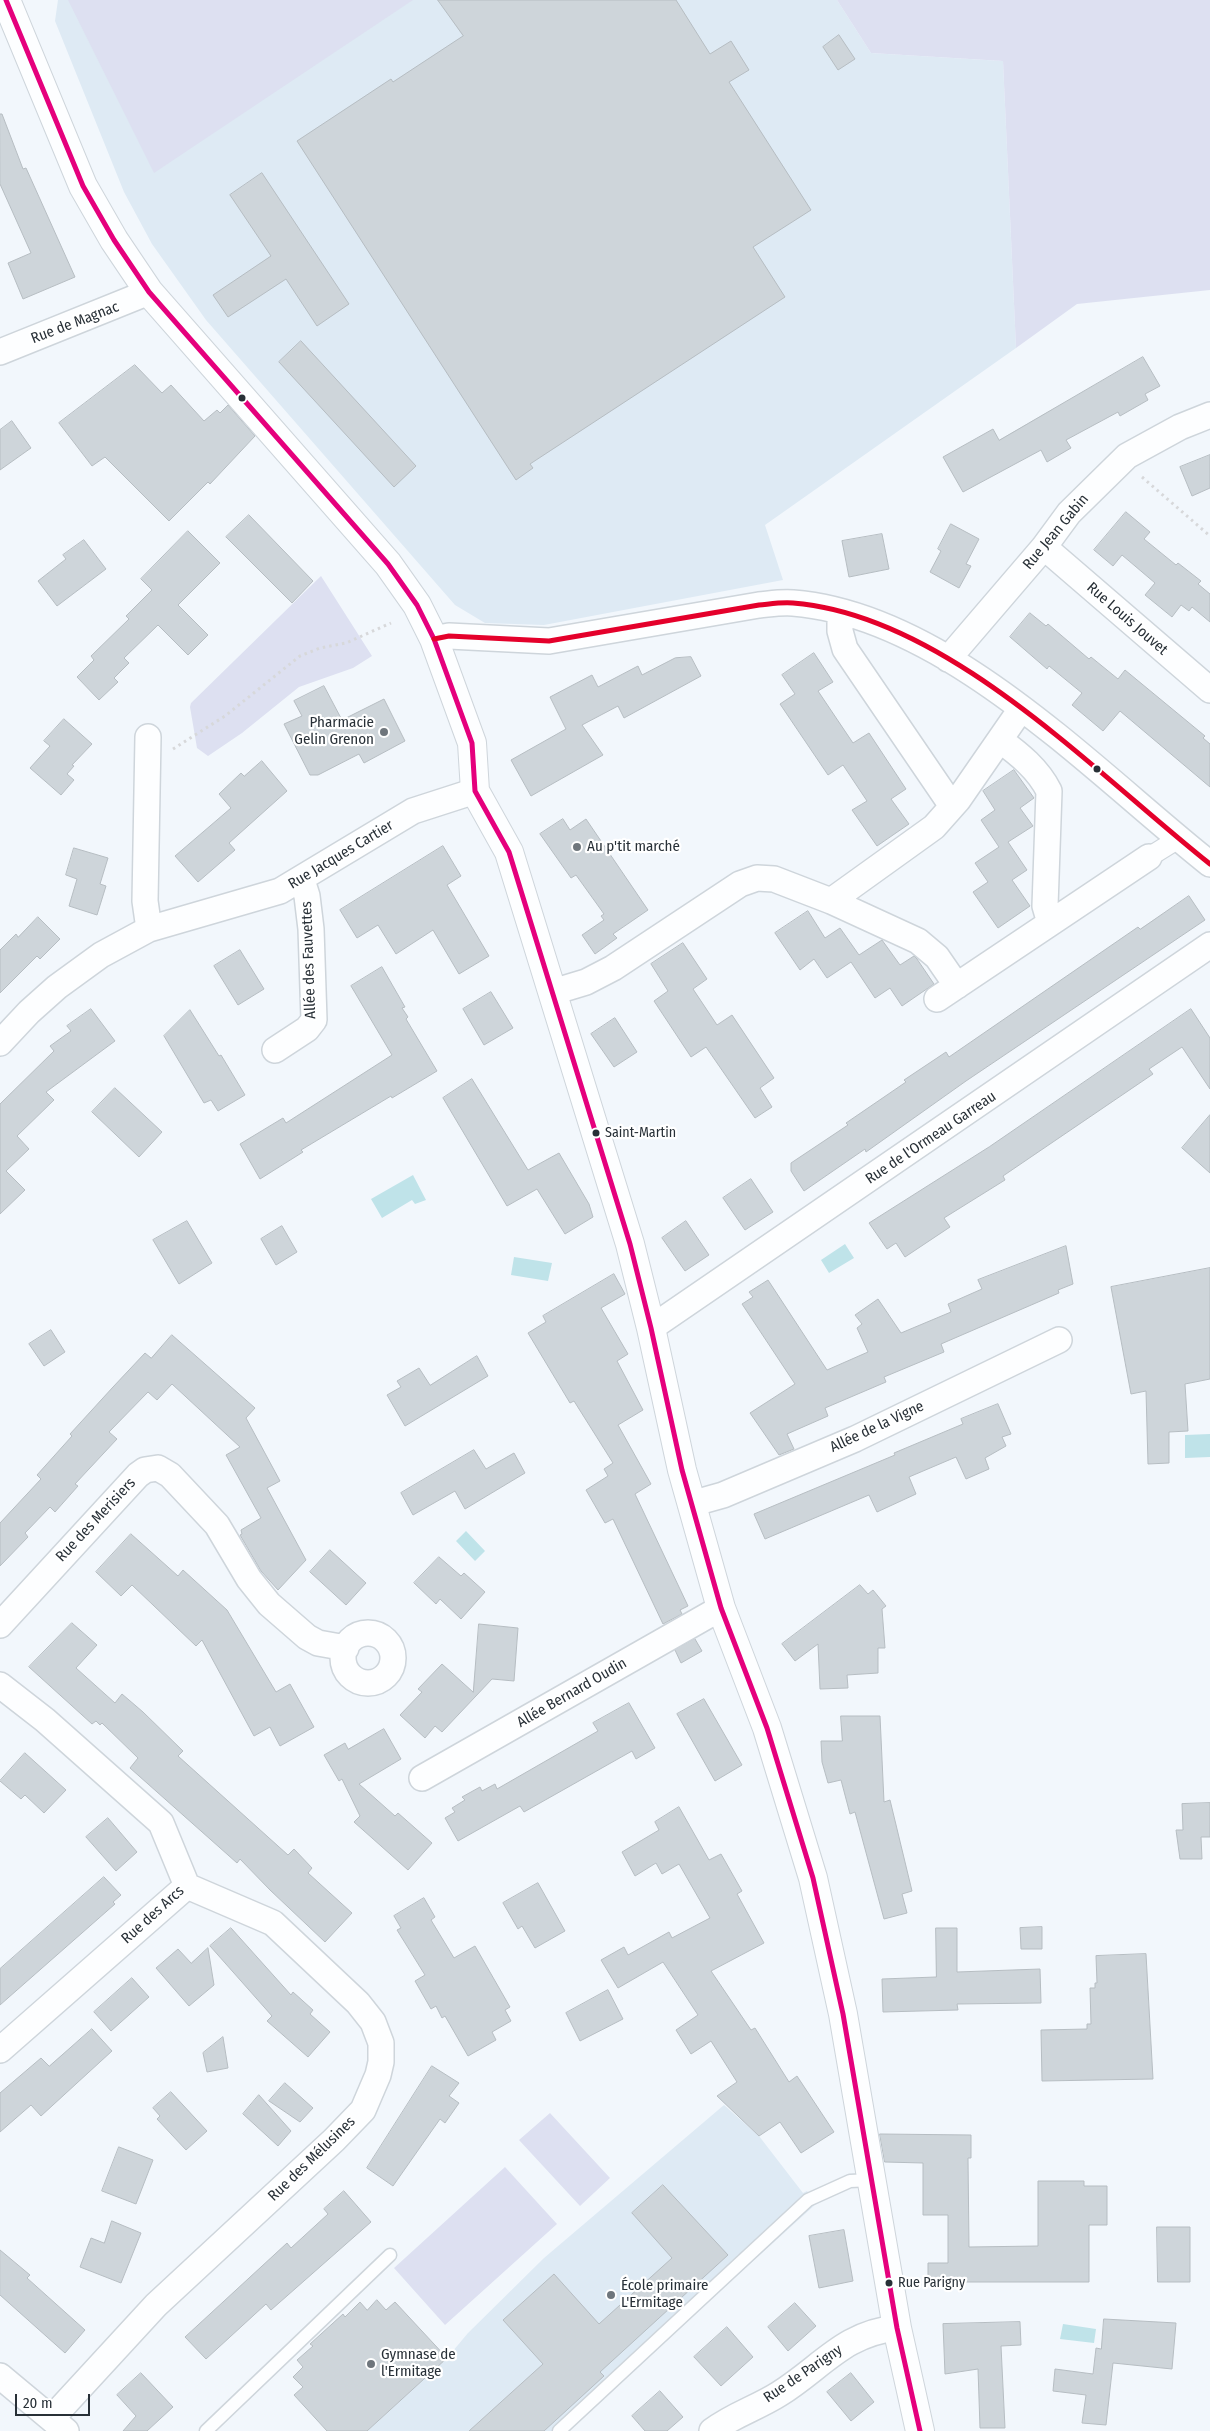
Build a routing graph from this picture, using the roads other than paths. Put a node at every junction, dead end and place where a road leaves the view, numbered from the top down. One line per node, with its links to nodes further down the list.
1 (6, 0): 2 (street)
2 (149, 292): 3 (street, Rue de Magnac); 7 (street)
3 (0, 352)
4 (1210, 415): 5 (street, Rue Jean Gabin)
5 (1044, 548): 8 (street, Rue Jean Gabin); 9 (street, Rue Louis Jouvet)
6 (840, 612): 7 (street); 8 (street); 14 (street)
7 (434, 639): 13 (street)
8 (948, 659): 10 (street)
9 (1210, 690)
10 (1021, 709): 11 (street); 15 (street)
11 (1000, 740): 14 (street); 20 (street)
12 (147, 748): 21 (street)
13 (475, 791): 18 (street, Rue Jacques Cartier); 23 (street)
14 (952, 806): 19 (street)
15 (1178, 839): 16 (street); 17 (street)
16 (1149, 857): 20 (street)
17 (1210, 864)
18 (302, 880): 21 (street, Rue Jacques Cartier); 25 (street, Allée des Fauvettes)
19 (831, 901): 20 (street); 23 (street)
20 (1050, 924)
21 (148, 929): 24 (street, Rue Jacques Cartier)
22 (1210, 945): 26 (street, Rue de l'Ormeau Garreau)
23 (553, 992): 26 (street)
24 (0, 1043)
25 (275, 1050)
26 (651, 1328): 28 (street)
27 (1059, 1340): 28 (street, Allée de la Vigne)
28 (691, 1504): 29 (street)
29 (721, 1608): 33 (street, Allée Bernard Oudin); 36 (street)
30 (0, 1625): 31 (street, Rue des Merisiers)
31 (346, 1648)
32 (0, 1685): 34 (street, Rue des Arcs)
33 (422, 1778)
34 (187, 1886): 35 (street, Rue des Arcs); 40 (street, Rue des Mélusines)
35 (0, 2050)
36 (871, 2180): 38 (street); 42 (lane)
37 (390, 2254): 41 (lane)
38 (897, 2328): 43 (street, Rue de Parigny); 44 (street)
39 (0, 2376): 40 (street)
40 (59, 2425)
41 (206, 2431)
42 (559, 2431)
43 (712, 2431)
44 (920, 2431)

